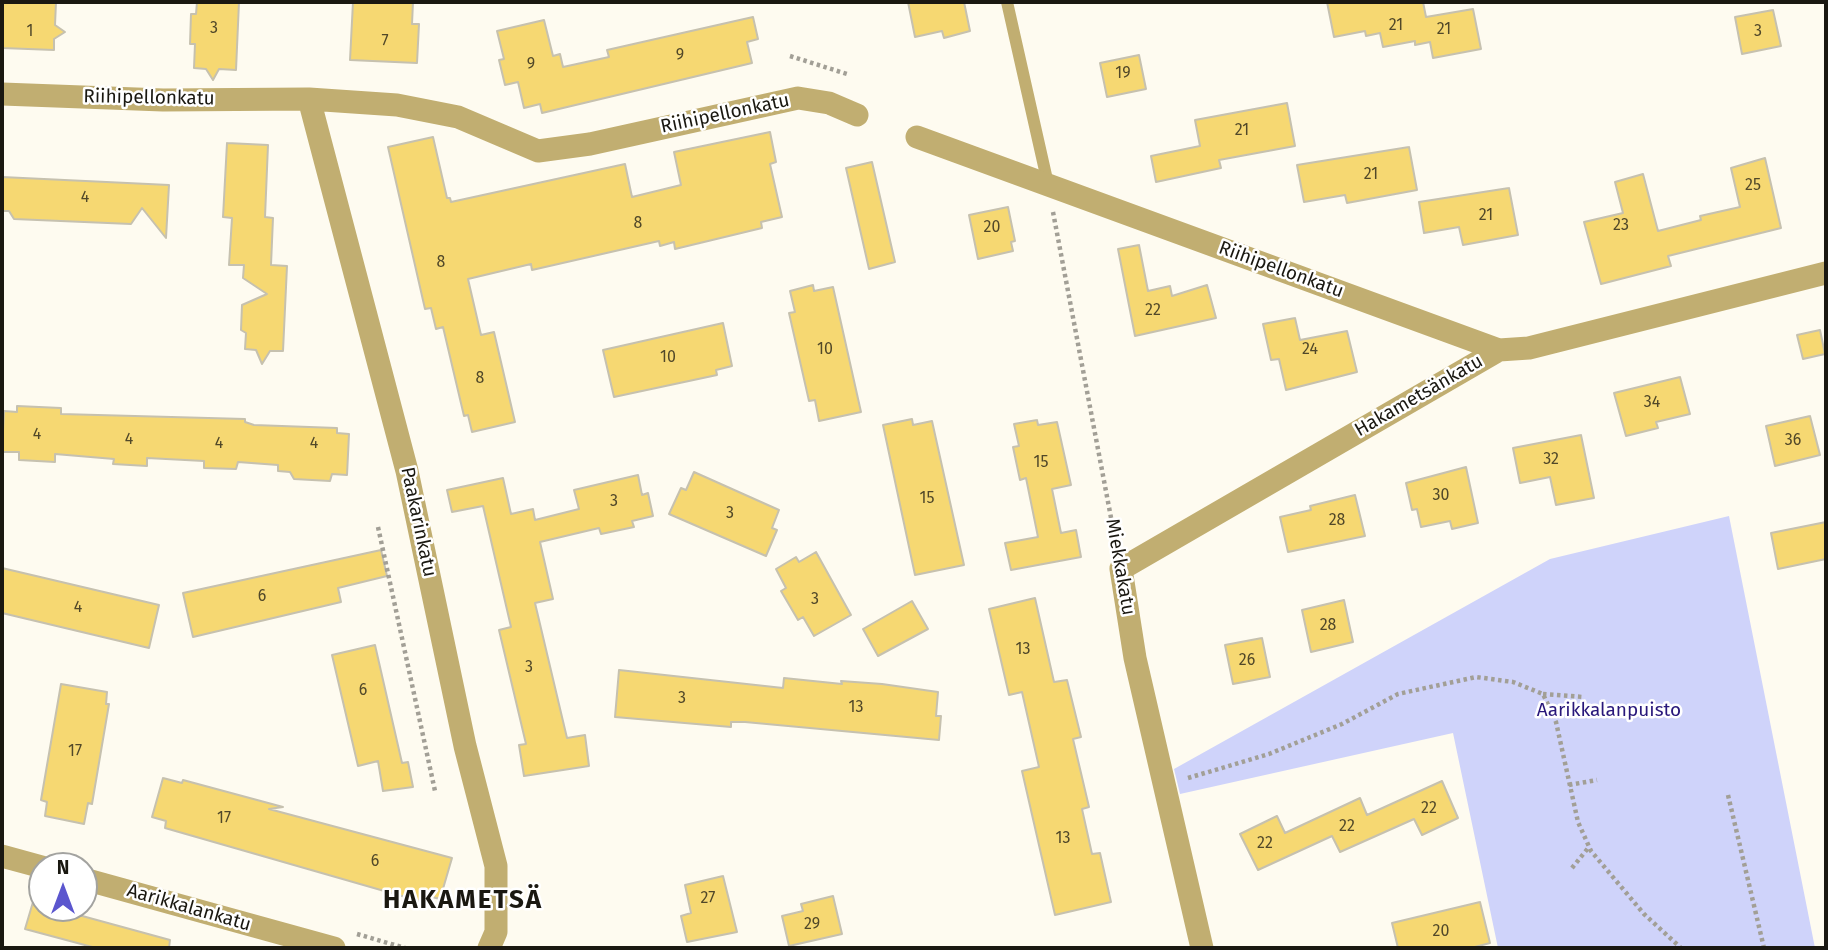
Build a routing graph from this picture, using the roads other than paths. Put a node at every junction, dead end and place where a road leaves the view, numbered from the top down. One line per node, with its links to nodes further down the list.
1 (1007, 2): 6 (lane)
2 (2, 93): 3 (street, Riihipellonkatu)
3 (309, 99): 4 (street, Riihipellonkatu); 14 (street, Paakarinkatu)
4 (858, 115)
5 (917, 137): 6 (street, Riihipellonkatu)
6 (1048, 184): 8 (street, Riihipellonkatu)
7 (1826, 273): 8 (street, Hakametsänkatu)
8 (1499, 350): 9 (street, Hakametsänkatu)
9 (1121, 569): 15 (street, Miekkakatu)
10 (2, 856): 11 (street)
11 (28, 863)
12 (98, 883): 13 (street, Aarikkalankatu)
13 (334, 948)
14 (489, 948)
15 (1202, 948)

